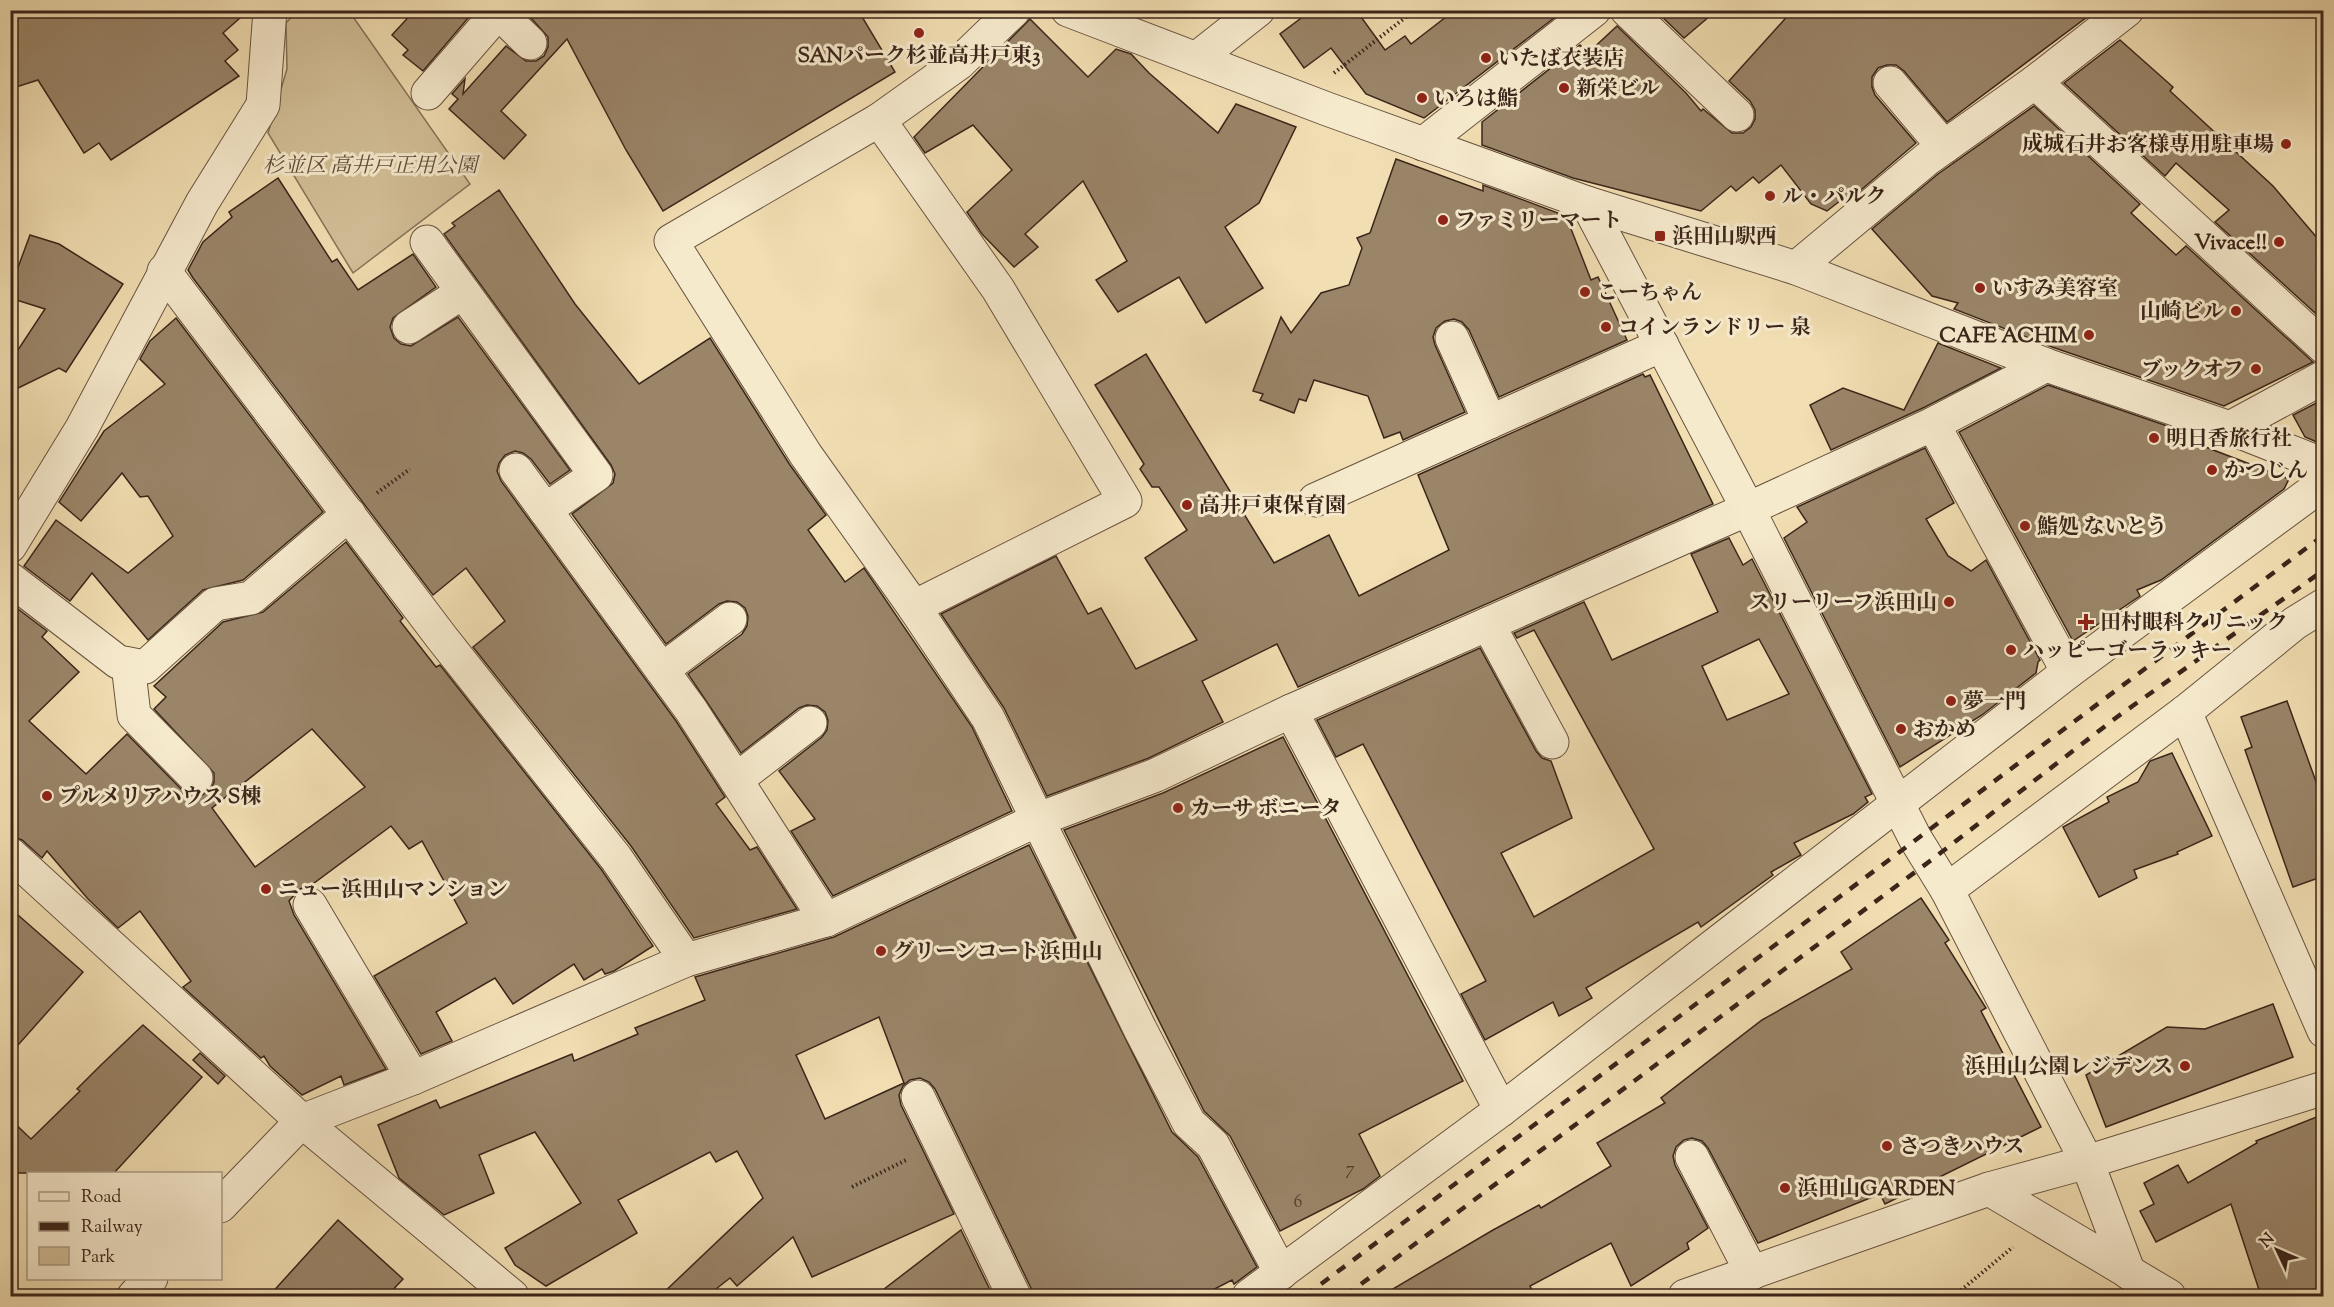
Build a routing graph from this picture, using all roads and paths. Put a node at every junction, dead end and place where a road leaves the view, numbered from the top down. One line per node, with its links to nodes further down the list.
1 (270, 10): 23 (street)
2 (1014, 10): 17 (street)
3 (1068, 10): 11 (street)
4 (1258, 10): 11 (street)
5 (1415, 10): 15 (path)
6 (1594, 10): 18 (street)
7 (1627, 10): 16 (street)
8 (2127, 10): 12 (street)
9 (499, 11): 10 (street); 14 (street)
10 (530, 43)
11 (1196, 60): 15 (street)
12 (2035, 82): 19 (street); 28 (street)
13 (1890, 83): 19 (street)
14 (428, 93)
15 (1300, 99): 18 (street)
16 (1737, 115)
17 (879, 120): 44 (street); 44 (street)
18 (1423, 144): 20 (street)
19 (1936, 153): 22 (street)
20 (1587, 203): 22 (street); 27 (street)
21 (427, 242): 24 (street)
22 (1796, 268): 29 (street)
23 (164, 271): 40 (street); 41 (street)
24 (463, 292): 25 (street); 39 (street)
25 (409, 327)
26 (1452, 338): 31 (street)
27 (1662, 345): 31 (street); 38 (street)
28 (2324, 347)
29 (2046, 365): 32 (street); 33 (street)
30 (2324, 377): 33 (street)
31 (1491, 422): 37 (street)
32 (1933, 424): 38 (street); 49 (street)
33 (2230, 428): 34 (street)
34 (2324, 465)
35 (516, 470): 39 (street)
36 (2324, 483): 49 (street)
37 (1315, 500)
38 (1748, 509): 46 (street); 56 (street)
39 (545, 510): 48 (street)
40 (349, 514): 47 (street); 62 (street)
41 (10, 546)
42 (10, 579): 47 (street)
43 (2324, 605): 51 (street)
44 (914, 607): 57 (street)
45 (730, 619): 48 (street)
46 (1488, 624): 50 (street); 53 (street)
47 (128, 664): 54 (street)
48 (662, 670): 55 (street)
49 (2068, 672): 56 (street)
50 (1291, 711): 57 (street); 67 (street)
51 (2186, 712): 59 (street); 63 (street)
52 (810, 723): 55 (street)
53 (1552, 742)
54 (196, 778)
55 (736, 780): 61 (street)
56 (1900, 804): 59 (street); 67 (street)
57 (1039, 819): 61 (street); 77 (street)
58 (10, 854): 68 (street)
59 (1947, 890): 70 (street)
60 (310, 905): 64 (street)
61 (826, 920): 62 (street)
62 (686, 960): 64 (street)
63 (2324, 1031)
64 (413, 1078): 68 (street)
65 (2324, 1089): 70 (street)
66 (918, 1097): 69 (street)
67 (1501, 1110): 77 (street)
68 (302, 1121): 74 (street); 81 (street)
69 (942, 1143): 72 (path); 82 (street)
70 (2087, 1162): 73 (street); 76 (street)
71 (1683, 1163): 78 (street)
72 (852, 1187)
73 (1989, 1189): 75 (street); 78 (street)
74 (222, 1204)
75 (2017, 1205): 76 (street); 85 (path)
76 (2129, 1273): 86 (street)
77 (1281, 1274): 83 (street)
78 (1742, 1276): 84 (street)
79 (149, 1280): 80 (street)
80 (134, 1296)
81 (512, 1296)
82 (1014, 1296)
83 (1249, 1296)
84 (1685, 1296)
85 (1954, 1296)
86 (2169, 1296)

